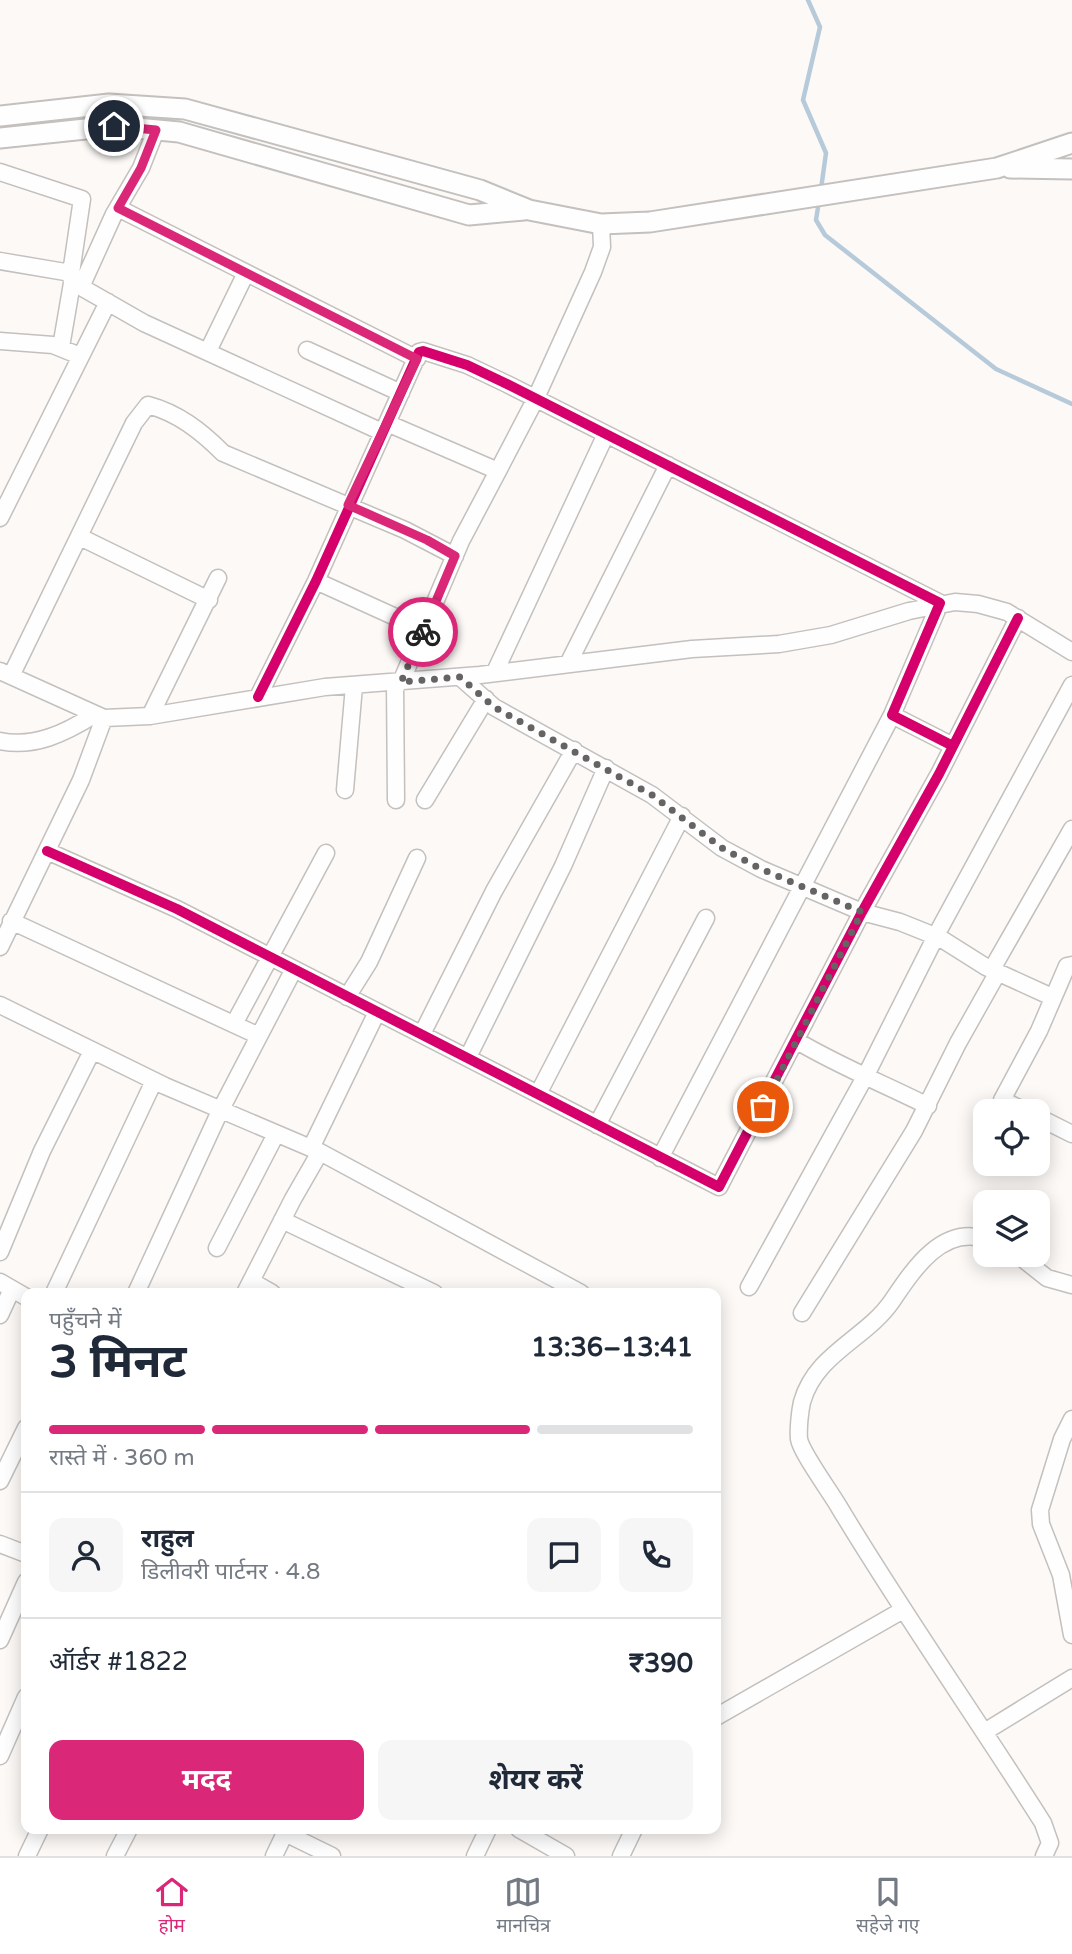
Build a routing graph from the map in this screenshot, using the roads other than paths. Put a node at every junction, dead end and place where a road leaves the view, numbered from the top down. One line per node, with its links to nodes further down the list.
1 (0, 116): 9 (main road)
2 (156, 130): 3 (main road); 8 (street); 9 (main road)
3 (0, 138)
4 (1072, 143): 5 (main road)
5 (996, 168): 6 (main road); 10 (main road)
6 (1072, 169)
7 (0, 172): 13 (street)
8 (118, 208): 12 (street); 13 (street)
9 (529, 210): 10 (main road)
10 (601, 224): 22 (street)
11 (0, 261): 13 (street)
12 (246, 273): 18 (street); 20 (street)
13 (75, 281): 14 (street); 16 (street)
14 (108, 302): 18 (street); 19 (street)
15 (1, 343): 16 (street)
16 (61, 347): 19 (street)
17 (306, 350): 21 (street)
18 (208, 351): 23 (street)
19 (80, 356): 28 (street)
20 (417, 359): 21 (street); 22 (street)
21 (401, 393): 23 (street)
22 (535, 400): 24 (street); 26 (street)
23 (384, 428): 26 (street); 27 (street)
24 (606, 434): 25 (street); 39 (street)
25 (668, 465): 34 (street); 38 (street)
26 (498, 471): 30 (street)
27 (348, 505): 29 (street); 30 (street); 32 (street)
28 (0, 518)
29 (80, 537): 33 (street); 40 (street)
30 (455, 556): 36 (street)
31 (218, 578): 33 (street)
32 (316, 580): 36 (street); 45 (street)
33 (209, 600): 50 (street)
34 (940, 603): 35 (street); 38 (street); 48 (street)
35 (1018, 618): 37 (street); 52 (street)
36 (424, 630): 42 (street)
37 (1072, 652)
38 (569, 662): 39 (street)
39 (495, 672): 41 (street)
40 (5, 674): 49 (street)
41 (460, 677): 42 (street); 46 (street)
42 (398, 682): 43 (street); 56 (street)
43 (354, 685): 45 (street); 55 (street)
44 (1072, 685): 47 (street)
45 (258, 697): 50 (street)
46 (486, 699): 53 (street); 57 (street)
47 (1067, 706): 67 (street)
48 (892, 715): 52 (street); 63 (street)
49 (99, 716): 50 (street); 51 (street); 60 (street)
50 (150, 716)
51 (0, 741)
52 (953, 746): 64 (street)
53 (574, 750): 54 (street); 78 (street)
54 (606, 768): 58 (street); 82 (street)
55 (345, 790)
56 (396, 800)
57 (425, 800)
58 (682, 816): 63 (street); 85 (street)
59 (1072, 829): 72 (street)
60 (47, 851): 66 (street); 69 (street)
61 (326, 853): 69 (street)
62 (417, 858): 73 (street)
63 (803, 886): 64 (street); 94 (street)
64 (862, 912): 67 (street); 80 (street)
65 (706, 918): 90 (street)
66 (11, 922): 68 (street); 77 (street)
67 (936, 937): 72 (street); 83 (street)
68 (0, 947)
69 (270, 959): 71 (street); 77 (street)
70 (1071, 963): 74 (street)
71 (294, 969): 73 (street); 79 (street)
72 (995, 971): 74 (street); 87 (street)
73 (347, 997): 76 (street)
74 (1052, 997): 86 (street)
75 (0, 1005): 81 (street)
76 (377, 1012): 78 (street); 93 (street)
77 (234, 1024): 79 (street)
78 (422, 1034): 82 (street)
79 (259, 1036): 88 (street)
80 (797, 1041): 83 (street); 94 (street)
81 (92, 1051): 84 (street); 98 (street)
82 (468, 1057): 85 (street)
83 (866, 1075): 87 (street); 101 (street)
84 (154, 1081): 88 (street); 103 (street)
85 (538, 1094): 90 (street)
86 (1003, 1099)
87 (928, 1106): 108 (street)
88 (220, 1111): 91 (street); 104 (street)
89 (1050, 1123): 92 (street)
90 (597, 1125): 94 (street)
91 (276, 1134): 93 (street); 97 (street)
92 (1072, 1134)
93 (316, 1150): 95 (street); 106 (street)
94 (660, 1158)
95 (282, 1220): 102 (street); 105 (street)
96 (973, 1235): 116 (street)
97 (217, 1248)
98 (0, 1252)
99 (1033, 1267): 100 (street)
100 (1072, 1284)
101 (749, 1286)
102 (248, 1287)
103 (56, 1288)
104 (138, 1288)
105 (424, 1288)
106 (573, 1288)
107 (13, 1289): 109 (street)
108 (802, 1313)
109 (0, 1315)
110 (1072, 1419): 117 (street)
111 (21, 1438): 112 (street)
112 (0, 1481)
113 (0, 1544): 114 (street)
114 (21, 1552)
115 (21, 1593): 118 (street)
116 (903, 1610): 121 (street); 122 (street)
117 (1072, 1635)
118 (0, 1640)
119 (1072, 1678): 122 (street)
120 (21, 1711): 123 (street)
121 (721, 1714)
122 (985, 1731): 138 (street)
123 (0, 1755)
124 (38, 1834): 131 (street)
125 (127, 1834): 132 (street)
126 (282, 1834): 133 (street)
127 (291, 1834): 134 (street)
128 (486, 1834): 135 (street)
129 (528, 1834): 136 (street)
130 (632, 1834): 137 (street)
131 (27, 1856)
132 (116, 1856)
133 (274, 1856)
134 (332, 1856)
135 (475, 1856)
136 (566, 1856)
137 (621, 1856)
138 (1044, 1856)

